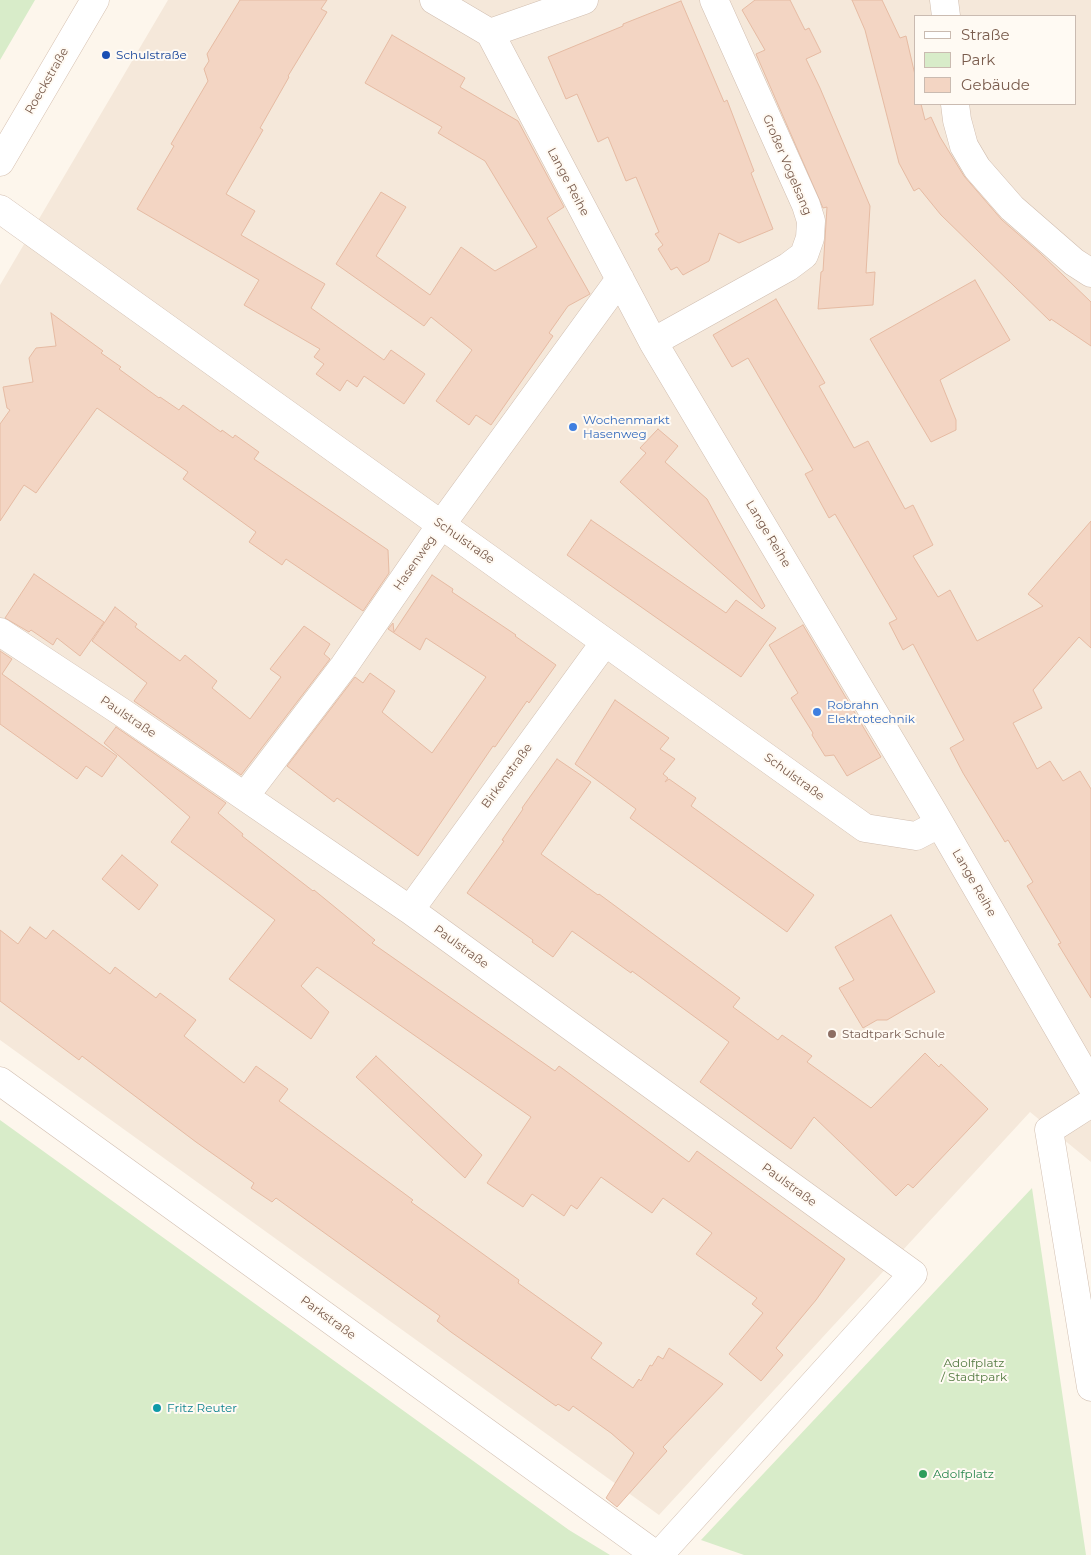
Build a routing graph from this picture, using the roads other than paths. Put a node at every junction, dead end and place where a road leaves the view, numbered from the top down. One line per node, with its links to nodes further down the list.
1 (95, 0): 9 (street, Roeckstraße)
2 (434, 0): 7 (street)
3 (584, 0): 7 (street)
4 (714, 0): 13 (street, Großer Vogelsang)
5 (944, 0): 6 (street)
6 (946, 15)
7 (490, 33): 12 (street, Lange Reihe)
8 (955, 105): 11 (street)
9 (0, 162)
10 (0, 209): 14 (street, Schulstraße)
11 (1091, 273)
12 (620, 279): 13 (street, Lange Reihe); 14 (street, Hasenweg)
13 (653, 342): 18 (street, Lange Reihe)
14 (441, 525): 16 (street, Schulstraße); 17 (street, Hasenweg)
15 (0, 632): 17 (street, Paulstraße)
16 (605, 642): 18 (street, Schulstraße); 19 (street, Birkenstraße)
17 (245, 796): 19 (street, Paulstraße)
18 (940, 824): 21 (street, Lange Reihe)
19 (410, 910): 24 (street, Paulstraße)
20 (0, 1081): 24 (street, Parkstraße)
21 (1091, 1085)
22 (1091, 1103): 23 (street)
23 (1091, 1387)
24 (658, 1555)

